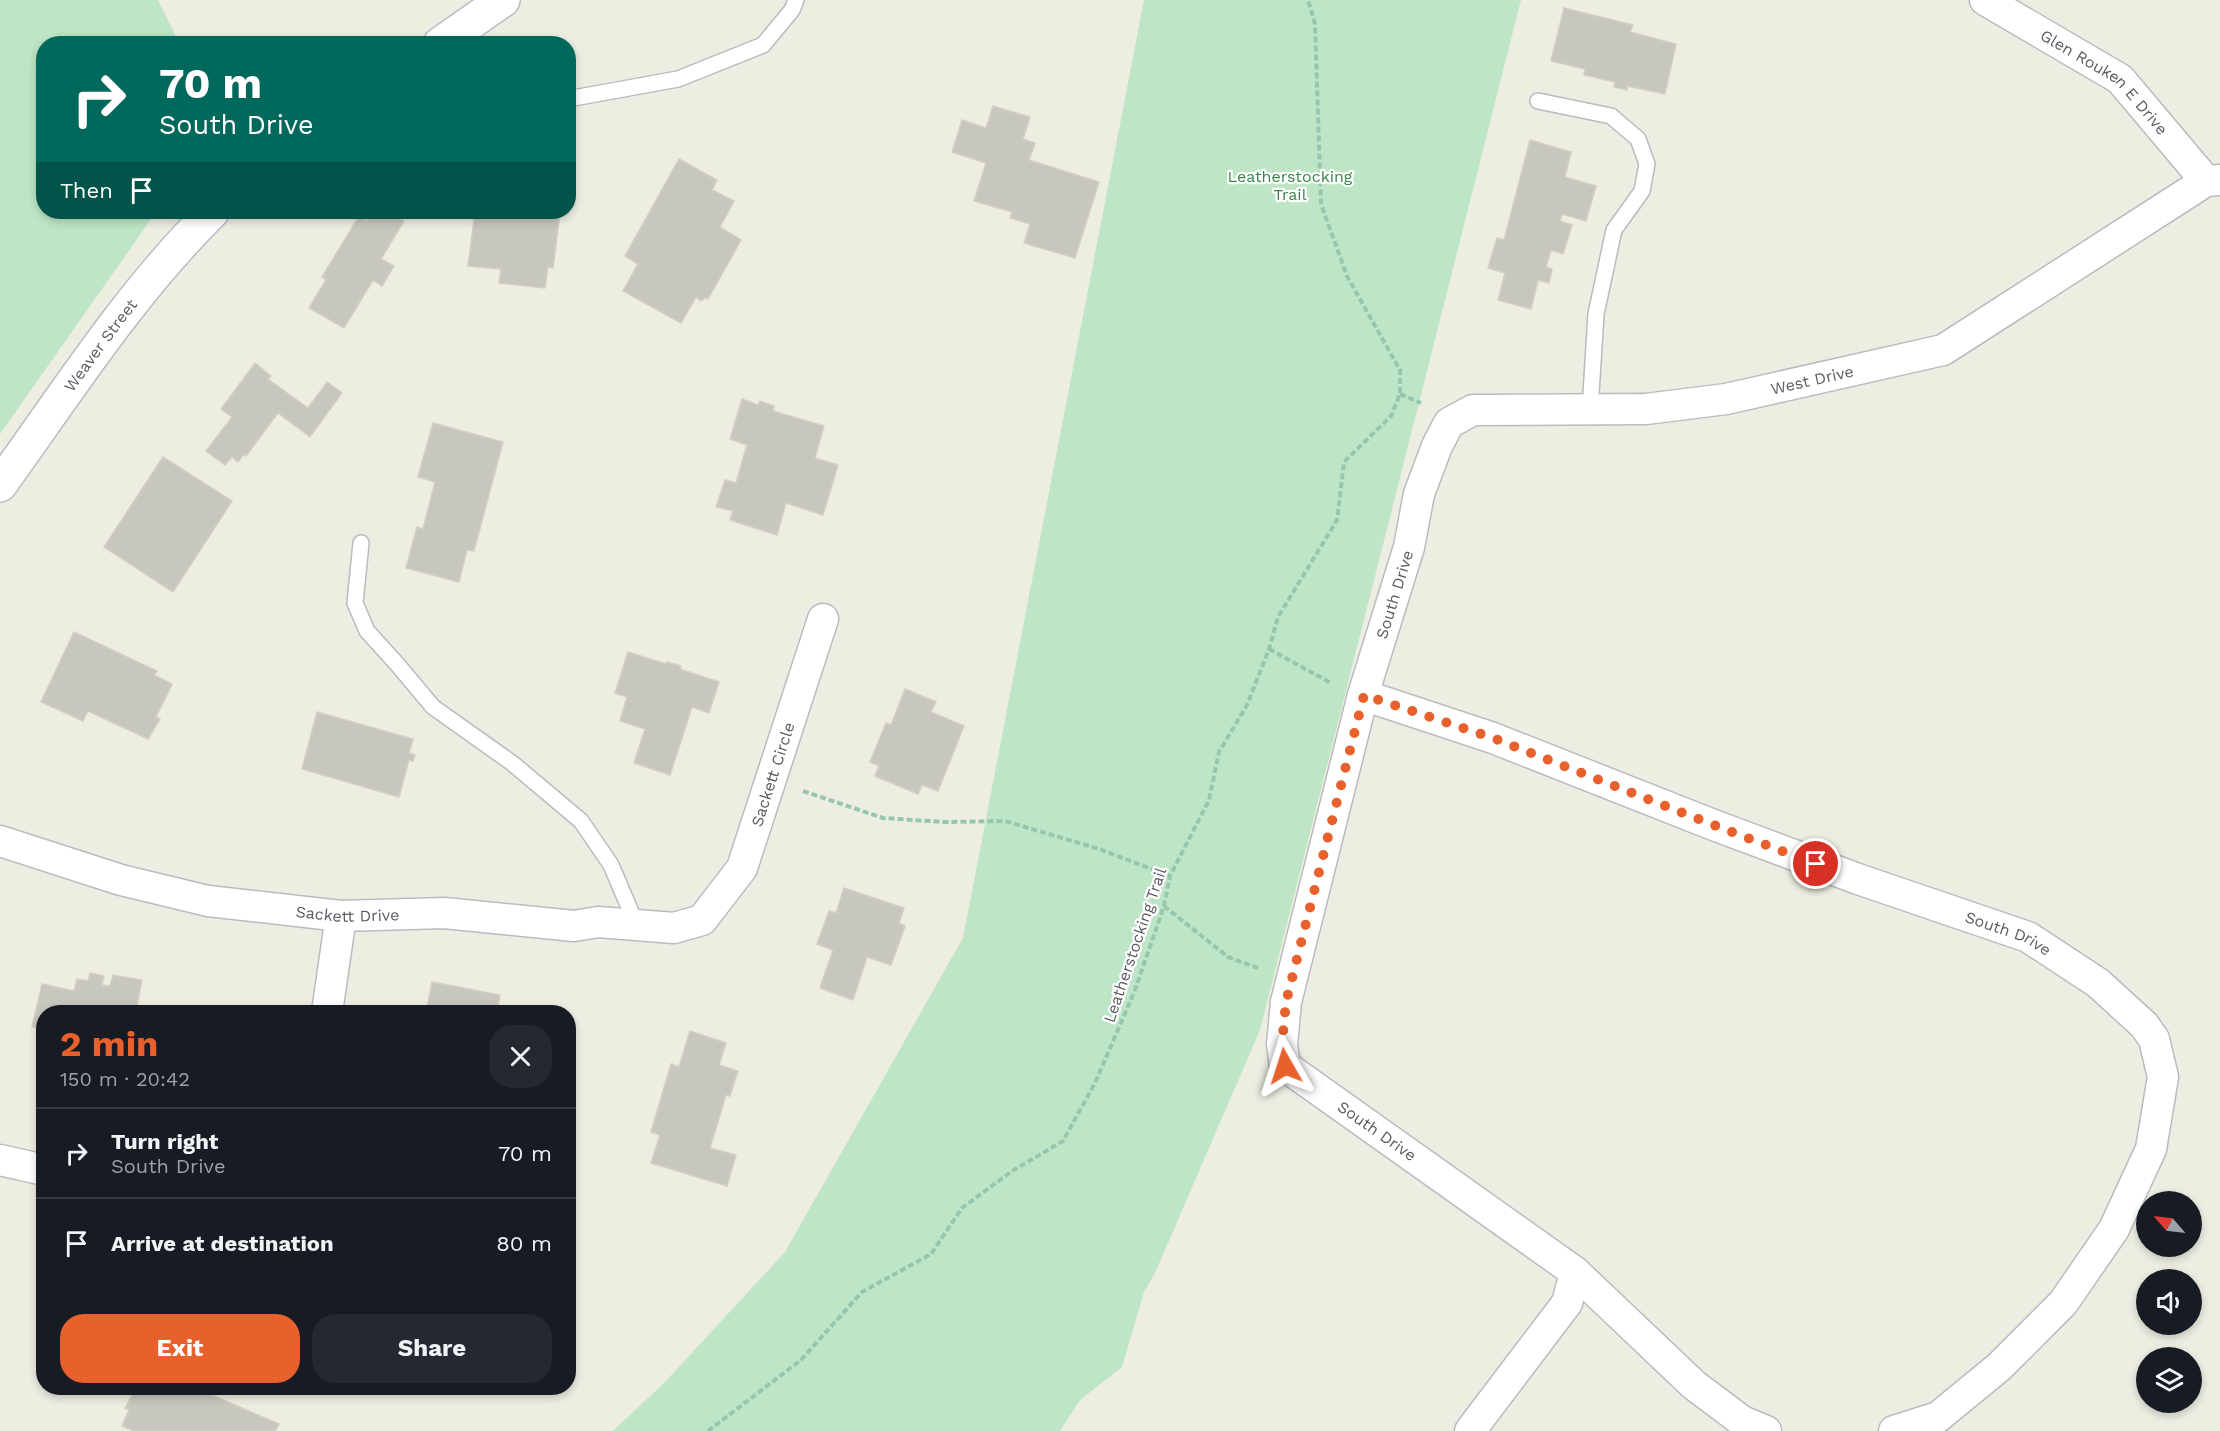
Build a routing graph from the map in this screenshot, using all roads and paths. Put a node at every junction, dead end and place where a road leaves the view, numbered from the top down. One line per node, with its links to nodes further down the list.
1 (503, 0): 5 (main road)
2 (796, 0): 6 (lane)
3 (1308, 0): 15 (path, Leatherstocking Trail)
4 (1988, 1): 8 (street, Glen Rouken E Drive)
5 (451, 36)
6 (576, 98)
7 (1538, 101): 10 (lane)
8 (2213, 181): 10 (street, West Drive)
9 (205, 219): 11 (main road, Weaver Street)
10 (1590, 410): 12 (street, West Drive)
11 (0, 485)
12 (1419, 494): 16 (street, South Drive)
13 (361, 543): 23 (lane)
14 (823, 619): 17 (street, Sackett Circle)
15 (1269, 649): 16 (path); 19 (path, Leatherstocking Trail)
16 (1364, 695): 24 (street, South Drive); 32 (street, South Drive)
17 (771, 778): 19 (path); 22 (street, Sackett Circle)
18 (0, 840): 21 (street, Sackett Drive)
19 (1170, 876): 20 (path, Leatherstocking Trail)
20 (1164, 906): 24 (path); 29 (path, Leatherstocking Trail)
21 (340, 916): 23 (street, Sackett Drive); 25 (street)
22 (702, 920): 23 (street, Sackett Drive)
23 (637, 926)
24 (1291, 979): 28 (street, South Drive)
25 (328, 1005)
26 (0, 1160): 27 (street)
27 (36, 1168)
28 (1575, 1272): 30 (street); 31 (street, South Drive)
29 (708, 1431)
30 (1470, 1431)
31 (1766, 1431)
32 (1894, 1431)

